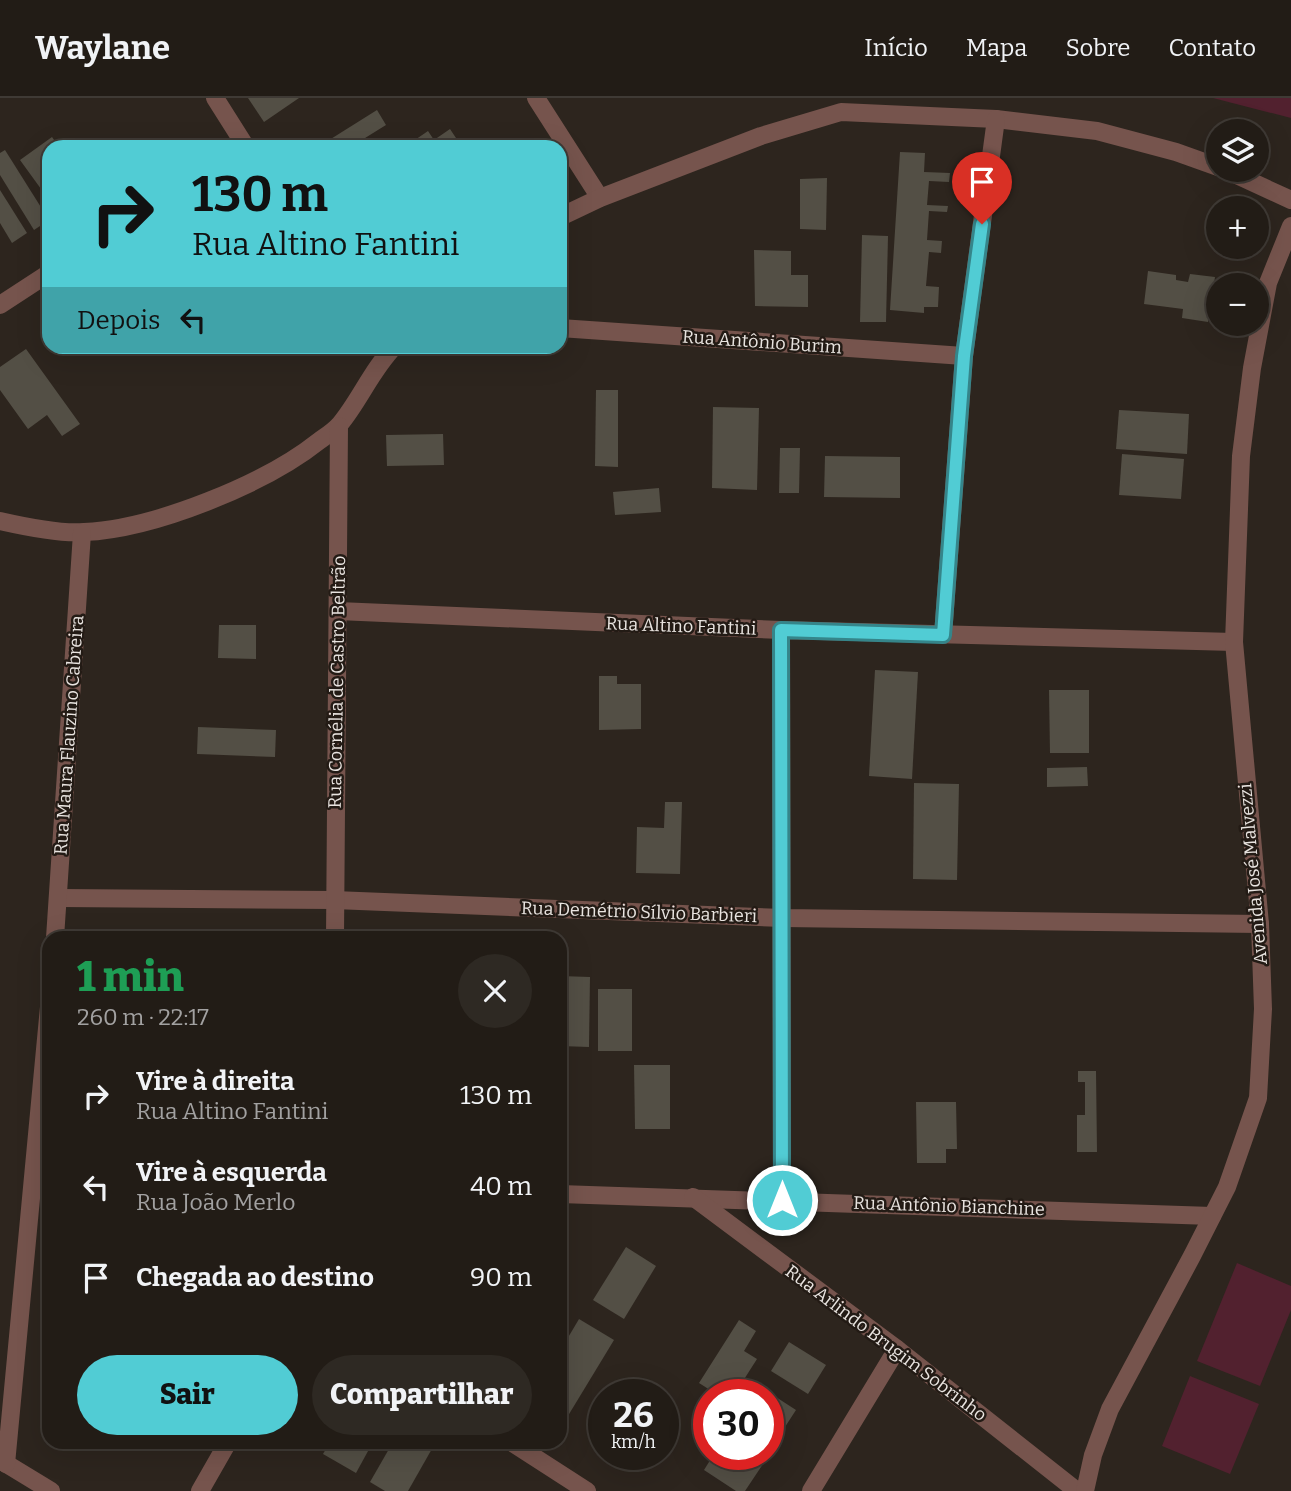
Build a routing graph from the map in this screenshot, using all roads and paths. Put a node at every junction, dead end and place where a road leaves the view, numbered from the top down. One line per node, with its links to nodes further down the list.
1 (215, 98): 5 (street)
2 (536, 98): 6 (street)
3 (838, 105): 4 (street); 10 (street)
4 (996, 120): 8 (street); 18 (street)
5 (242, 140)
6 (563, 140)
7 (567, 146): 10 (street)
8 (1206, 163)
9 (1252, 182): 11 (street)
10 (600, 198): 12 (street)
11 (1291, 200)
12 (567, 214)
13 (1291, 226): 25 (street, Avenida José Malvezzi)
14 (42, 278): 15 (street)
15 (0, 305)
16 (567, 328): 18 (street, Rua Antônio Burim)
17 (383, 354): 19 (street)
18 (964, 356): 24 (street)
19 (339, 426): 21 (street); 22 (street, Rua Cornélia de Castro Beltrão)
20 (0, 521): 21 (street)
21 (82, 533): 26 (street, Rua Maura Flauzino Cabreira)
22 (338, 611): 23 (street, Rua Altino Fantini); 27 (street, Rua Cornélia de Castro Beltrão)
23 (781, 630): 24 (street, Rua Altino Fantini); 28 (street)
24 (943, 635): 25 (street, Rua Altino Fantini)
25 (1234, 642): 29 (street, Avenida José Malvezzi)
26 (59, 898): 27 (street, Rua Demétrio Sílvio Barbieri); 30 (street, Rua Maura Flauzino Cabreira)
27 (334, 900): 28 (street, Rua Demétrio Sílvio Barbieri); 31 (street, Rua Cornélia de Castro Beltrão)
28 (783, 918): 29 (street, Rua Demétrio Sílvio Barbieri); 35 (street)
29 (1260, 924): 36 (street, Avenida José Malvezzi)
30 (56, 931)
31 (335, 931)
32 (42, 1076): 40 (street)
33 (567, 1194): 34 (street, Rua Antônio Bianchine)
34 (693, 1197): 35 (street, Rua Antônio Bianchine); 37 (street, Rua Arlindo Brugim Sobrinho)
35 (782, 1200): 36 (street, Rua Antônio Bianchine)
36 (1212, 1216): 46 (street, Avenida José Malvezzi)
37 (897, 1349): 44 (street); 45 (street, Rua Arlindo Brugim Sobrinho)
38 (224, 1449): 42 (street)
39 (522, 1449): 43 (street)
40 (3, 1462): 41 (street)
41 (51, 1491)
42 (200, 1491)
43 (586, 1491)
44 (811, 1491)
45 (1077, 1491)
46 (1086, 1491)

